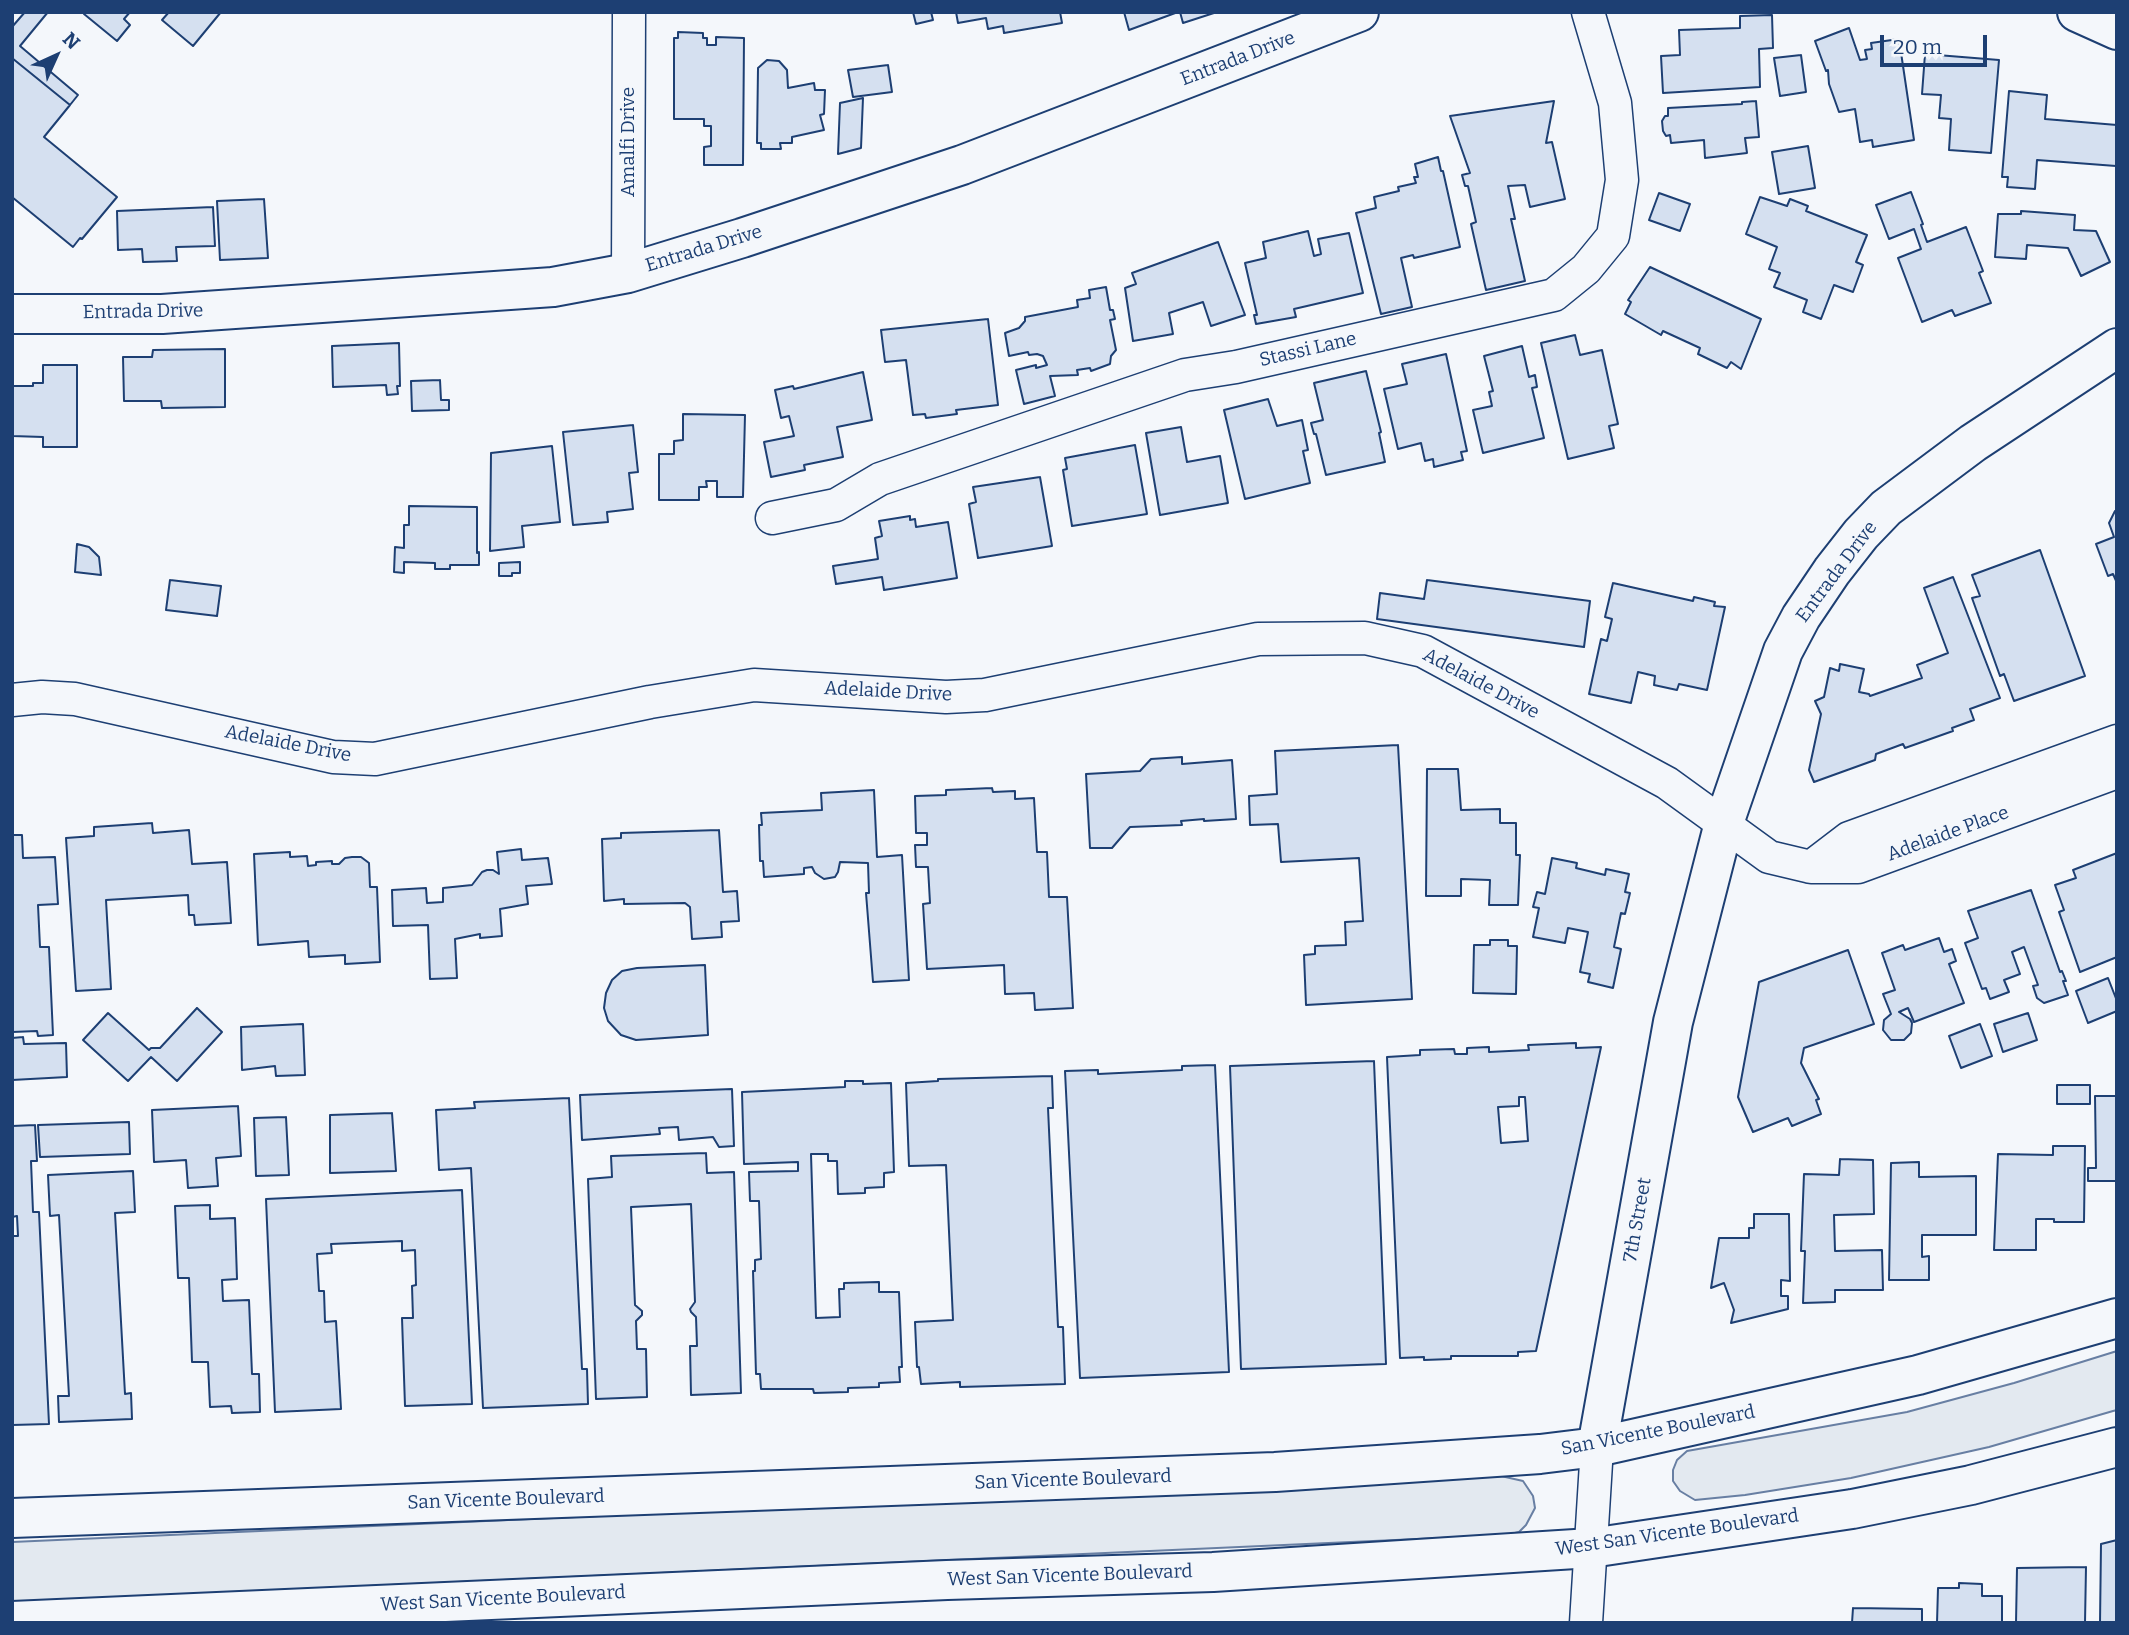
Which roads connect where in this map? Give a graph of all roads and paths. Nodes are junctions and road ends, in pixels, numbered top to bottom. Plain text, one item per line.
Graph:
1 (629, 12) edge
2 (1359, 12) edge
3 (1588, 12) edge
4 (2077, 12) edge
5 (2117, 30) edge
6 (628, 273) junction
7 (12, 314) edge
8 (2117, 348) edge
9 (772, 518) dead end
10 (12, 700) edge
11 (2117, 741) edge
12 (2075, 772) junction
13 (2117, 772) edge
14 (1724, 823) junction
15 (2117, 1318) edge
16 (1597, 1447) junction
17 (2117, 1447) edge
18 (12, 1518) edge
19 (1591, 1548) junction
20 (12, 1621) edge
21 (1586, 1623) edge

1 - 6 street, Amalfi Drive
2 - 6 main road, Entrada Drive
3 - 9 street, Stassi Lane
4 - 5 main road
6 - 7 main road, Entrada Drive
8 - 14 main road, Entrada Drive
10 - 14 street, Adelaide Drive
11 - 12 street, Adelaide Place
12 - 13 street, Adelaide Place
12 - 14 street, Adelaide Place
14 - 16 main road, 7th Street
15 - 16 main road, San Vicente Boulevard
16 - 18 main road, San Vicente Boulevard
16 - 19 street, 7th Street
17 - 19 main road, West San Vicente Boulevard
19 - 20 main road, West San Vicente Boulevard
19 - 21 street, 7th Street

